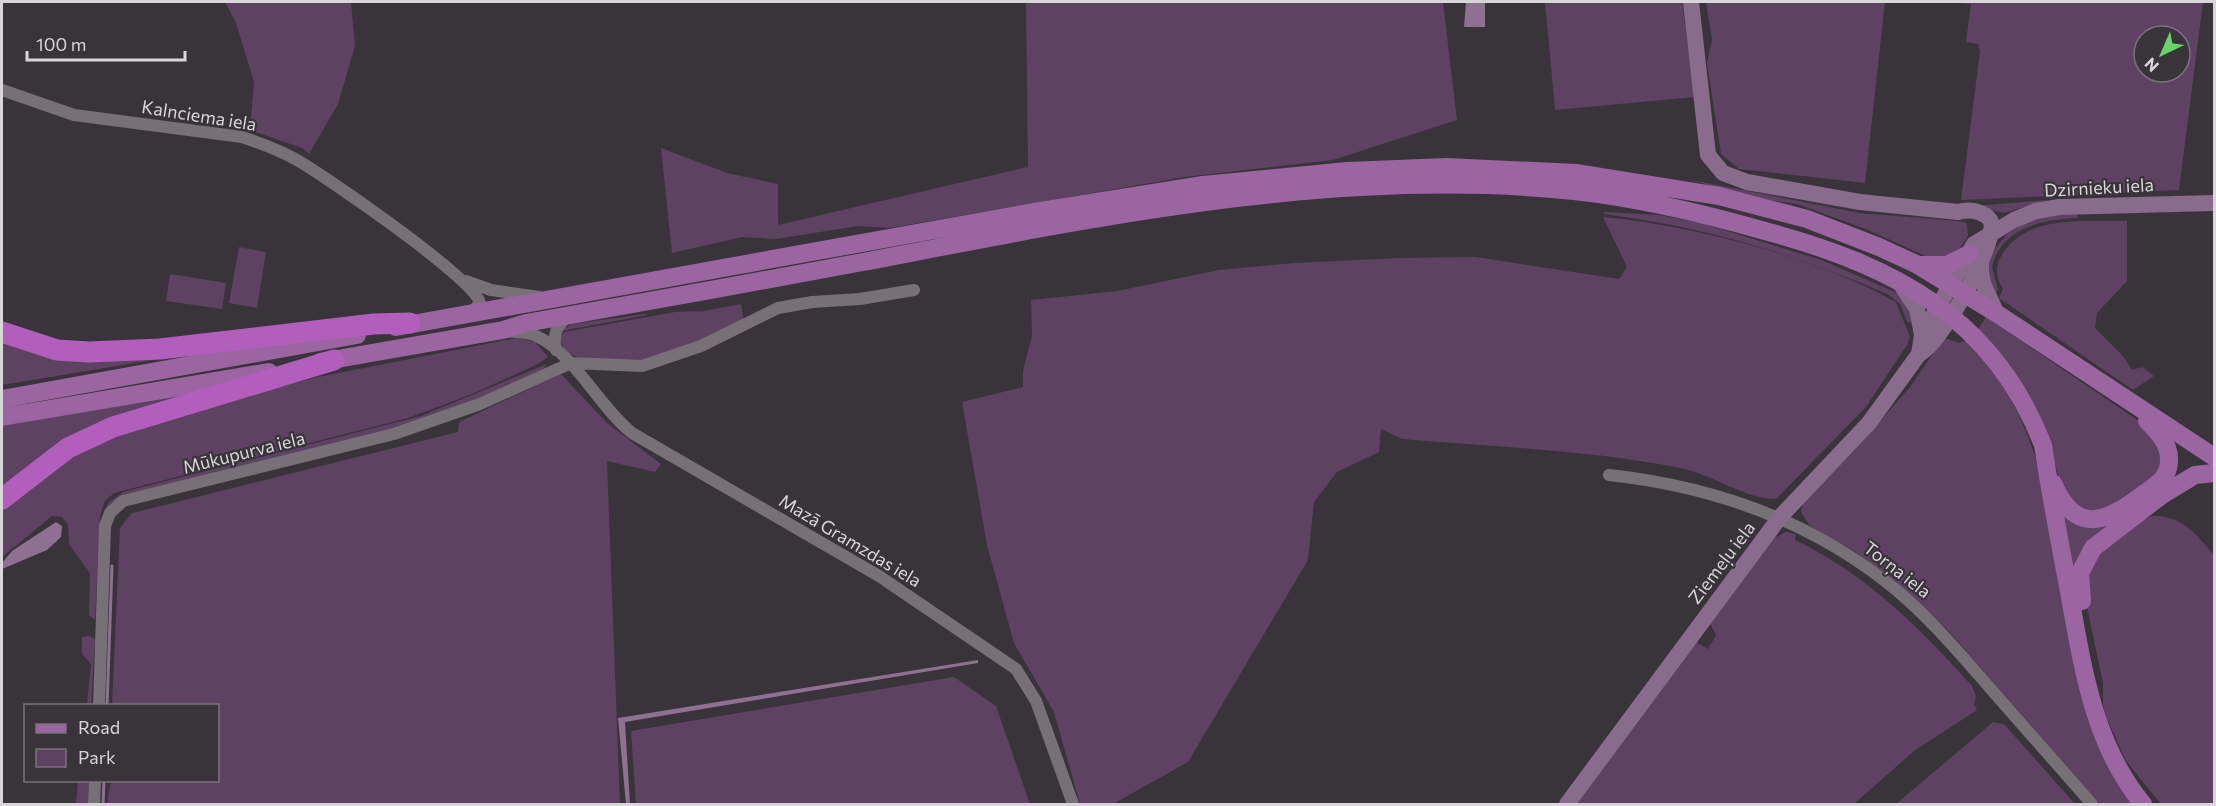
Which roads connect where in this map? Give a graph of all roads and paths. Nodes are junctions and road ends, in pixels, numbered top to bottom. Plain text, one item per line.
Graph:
1 (1691, 2) edge
2 (2, 90) edge
3 (2214, 203) edge
4 (1992, 235) junction
5 (1975, 259) junction
6 (1916, 264) junction
7 (462, 279) junction
8 (1899, 281) junction
9 (1957, 289) junction
10 (914, 290) dead end
11 (551, 298) junction
12 (1945, 310) junction
13 (472, 312) junction
14 (1996, 313) junction
15 (570, 315) junction
16 (410, 323) junction
17 (503, 330) junction
18 (2, 332) edge
19 (1922, 335) junction
20 (556, 350) junction
21 (1919, 354) junction
22 (334, 360) junction
23 (570, 363) junction
24 (2, 399) edge
25 (2131, 403) junction
26 (2, 417) edge
27 (2214, 457) edge
28 (2046, 465) junction
29 (2214, 473) edge
30 (1609, 475) dead end
31 (2, 499) edge
32 (1780, 517) junction
33 (2093, 703) junction
34 (99, 704) edge
35 (95, 782) edge
36 (94, 804) edge
37 (1073, 804) edge
38 (1567, 804) edge
39 (2092, 804) edge
40 (2143, 804) edge

1 - 4 street
2 - 7 street, Kalnciema iela
3 - 4 street, Dzirnieku iela
4 - 5 street, Dzirnieku iela
5 - 6 main road
5 - 9 street, Dzirnieku iela
5 - 14 street
6 - 9 main road
6 - 11 main road
7 - 11 street, Kalnciema iela
7 - 13 street, Kalnciema iela
8 - 12 main road
8 - 15 main road
8 - 19 street
9 - 12 street, Dzirnieku iela
9 - 14 main road
10 - 23 street
11 - 13 main road
12 - 19 street, Ziemeļu iela
12 - 21 street, Ziemeļu iela
12 - 28 main road
13 - 16 main road
14 - 25 main road
15 - 17 main road
15 - 20 street
16 - 18 highway
16 - 24 main road
17 - 20 street, Mazā Gramzdas iela
17 - 22 main road
19 - 21 street, Ziemeļu iela
20 - 23 street, Mazā Gramzdas iela
21 - 32 street, Ziemeļu iela
22 - 26 main road
22 - 31 highway
23 - 34 street, Mūkupurva iela
23 - 37 street, Mazā Gramzdas iela
25 - 27 main road
25 - 28 main road
28 - 33 main road
29 - 33 main road
30 - 32 street, Torņa iela
32 - 38 street, Ziemeļu iela
32 - 39 street, Torņa iela
33 - 40 main road
35 - 36 street

